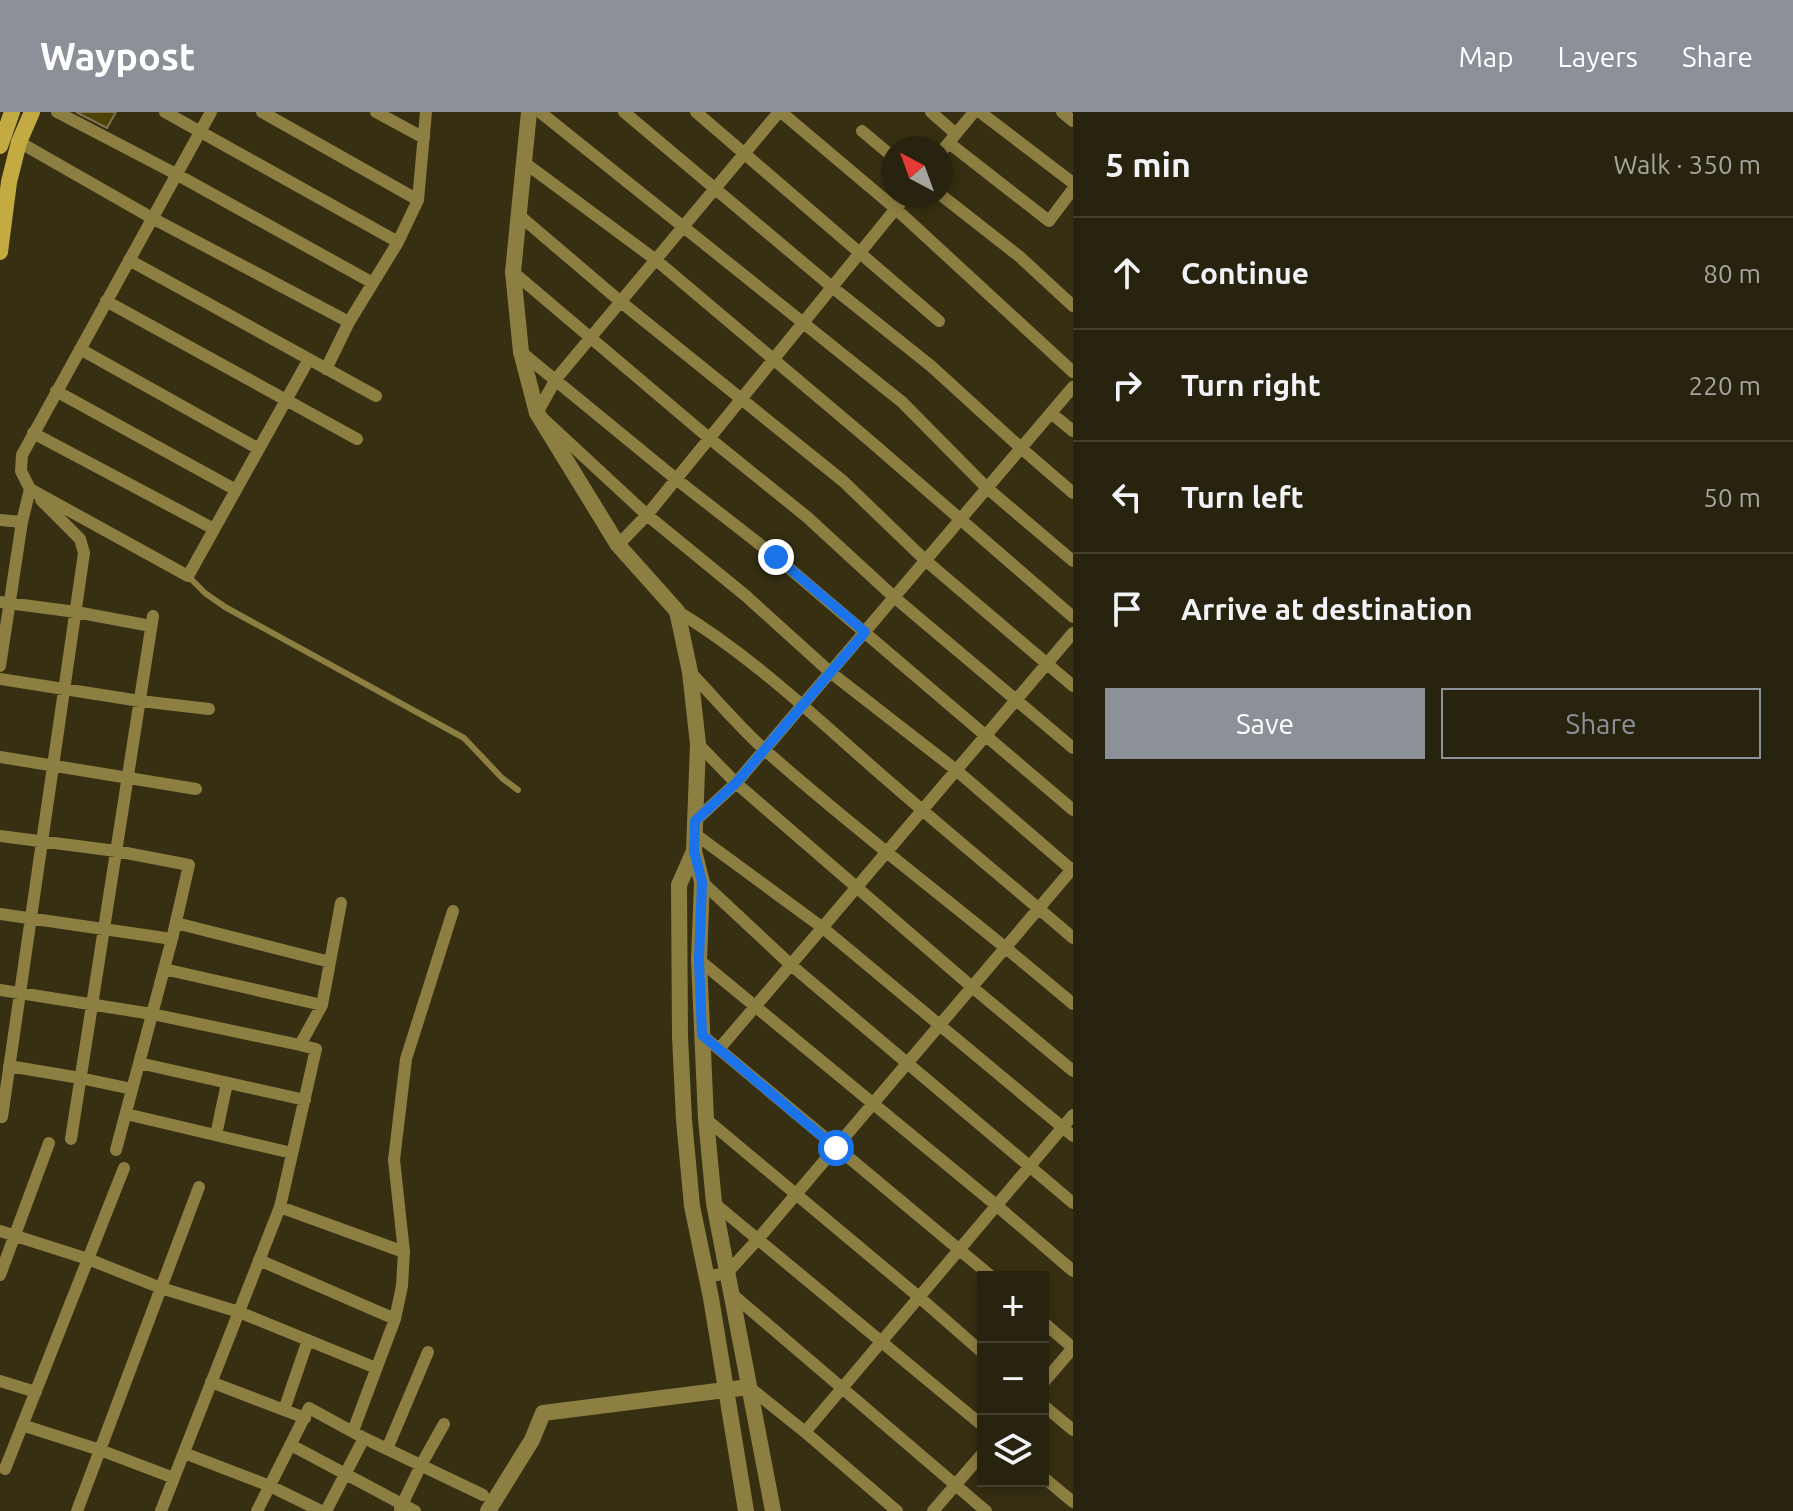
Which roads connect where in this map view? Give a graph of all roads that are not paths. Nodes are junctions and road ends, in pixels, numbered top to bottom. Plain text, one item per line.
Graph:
1 (12, 112) edge
2 (32, 112) edge
3 (57, 112) edge
4 (165, 112) edge
5 (211, 112) edge
6 (262, 112) edge
7 (376, 112) edge
8 (426, 112) edge
9 (529, 112) edge
10 (540, 112) edge
11 (624, 112) edge
12 (696, 112) edge
13 (780, 112) edge
14 (931, 112) edge
15 (974, 112) edge
16 (980, 112) edge
17 (1062, 112) edge
18 (1073, 121) edge
19 (862, 131) dead end
20 (201, 132) junction
21 (945, 136) edge
22 (424, 138) junction
23 (953, 138) edge
24 (1, 139) edge
25 (19, 142) junction
26 (953, 146) edge
27 (881, 147) edge
28 (745, 154) junction
29 (525, 163) junction
30 (176, 174) junction
31 (1073, 183) edge
32 (716, 188) junction
33 (1073, 189) edge
34 (418, 200) junction
35 (953, 204) edge
36 (896, 209) junction
37 (520, 216) junction
38 (152, 218) junction
39 (684, 228) junction
40 (398, 242) junction
41 (0, 252) edge
42 (860, 252) junction
43 (129, 260) junction
44 (656, 260) junction
45 (513, 272) junction
46 (371, 282) junction
47 (832, 287) junction
48 (106, 301) junction
49 (621, 302) junction
50 (1073, 306) edge
51 (939, 321) dead end
52 (349, 322) junction
53 (804, 323) junction
54 (591, 338) junction
55 (80, 349) junction
56 (521, 352) junction
57 (309, 359) junction
58 (773, 360) junction
59 (326, 369) junction
60 (1073, 372) edge
61 (556, 379) junction
62 (1073, 387) edge
63 (56, 391) junction
64 (376, 396) dead end
65 (742, 398) junction
66 (286, 401) junction
67 (537, 413) junction
68 (1051, 413) junction
69 (1073, 431) edge
70 (33, 433) junction
71 (709, 438) junction
72 (357, 439) dead end
73 (1021, 448) junction
74 (259, 449) junction
75 (676, 479) junction
76 (987, 488) junction
77 (30, 489) junction
78 (236, 490) junction
79 (1073, 493) edge
80 (647, 515) junction
81 (0, 520) edge
82 (960, 520) junction
83 (22, 522) junction
84 (214, 529) junction
85 (618, 545) junction
86 (925, 560) junction
87 (1073, 561) edge
88 (188, 576) junction
89 (894, 597) junction
90 (5, 603) edge
91 (677, 611) junction
92 (76, 612) junction
93 (1073, 617) edge
94 (865, 632) junction
95 (1073, 633) edge
96 (1047, 664) junction
97 (0, 666) edge
98 (690, 672) junction
99 (830, 672) junction
100 (0, 679) edge
101 (1073, 686) edge
102 (65, 690) junction
103 (1016, 700) junction
104 (140, 701) junction
105 (802, 706) junction
106 (209, 709) dead end
107 (987, 735) junction
108 (698, 744) junction
109 (1073, 748) edge
110 (764, 749) junction
111 (0, 757) edge
112 (54, 765) junction
113 (956, 770) junction
114 (128, 777) junction
115 (736, 783) junction
116 (196, 789) dead end
117 (518, 790) dead end
118 (922, 810) junction
119 (1073, 810) edge
120 (0, 836) edge
121 (694, 836) junction
122 (43, 842) junction
123 (116, 851) junction
124 (887, 852) junction
125 (1073, 870) edge
126 (702, 882) junction
127 (857, 887) junction
128 (341, 903) dead end
129 (1039, 908) junction
130 (453, 911) dead end
131 (0, 914) edge
132 (32, 918) junction
133 (176, 923) junction
134 (823, 928) junction
135 (104, 929) junction
136 (1073, 938) edge
137 (172, 939) junction
138 (1006, 947) junction
139 (699, 960) junction
140 (330, 962) junction
141 (791, 965) junction
142 (164, 969) junction
143 (972, 987) junction
144 (0, 990) edge
145 (20, 993) junction
146 (1073, 1004) edge
147 (92, 1005) junction
148 (322, 1005) junction
149 (755, 1007) junction
150 (152, 1014) junction
151 (939, 1026) junction
152 (702, 1035) junction
153 (300, 1045) junction
154 (719, 1049) junction
155 (139, 1063) junction
156 (907, 1064) junction
157 (9, 1066) junction
158 (1073, 1071) edge
159 (80, 1078) junction
160 (227, 1083) junction
161 (132, 1089) junction
162 (305, 1100) junction
163 (872, 1105) junction
164 (126, 1114) junction
165 (1073, 1115) edge
166 (2, 1117) edge
167 (706, 1119) junction
168 (1062, 1127) junction
169 (216, 1135) junction
170 (1073, 1136) edge
171 (71, 1139) dead end
172 (49, 1143) dead end
173 (836, 1148) junction
174 (116, 1150) dead end
175 (292, 1153) junction
176 (1030, 1166) junction
177 (124, 1168) dead end
178 (199, 1187) dead end
179 (796, 1195) junction
180 (714, 1203) junction
181 (1073, 1203) edge
182 (996, 1205) junction
183 (280, 1207) junction
184 (0, 1231) edge
185 (14, 1236) junction
186 (758, 1239) junction
187 (960, 1249) junction
188 (404, 1252) junction
189 (88, 1259) junction
190 (259, 1260) junction
191 (985, 1271) edge
192 (1073, 1271) edge
193 (727, 1273) junction
194 (0, 1275) edge
195 (706, 1277) junction
196 (161, 1288) junction
197 (732, 1294) junction
198 (919, 1297) junction
199 (239, 1312) junction
200 (395, 1319) junction
201 (1049, 1327) edge
202 (308, 1340) junction
203 (881, 1342) junction
204 (977, 1348) edge
205 (428, 1352) dead end
206 (376, 1368) junction
207 (1049, 1376) edge
208 (0, 1381) edge
209 (211, 1382) junction
210 (749, 1387) junction
211 (842, 1388) junction
212 (725, 1389) junction
213 (36, 1392) junction
214 (284, 1410) junction
215 (1049, 1410) edge
216 (305, 1418) junction
217 (977, 1421) edge
218 (444, 1424) dead end
219 (22, 1425) junction
220 (1073, 1430) edge
221 (805, 1432) junction
222 (358, 1434) junction
223 (291, 1445) junction
224 (387, 1449) junction
225 (100, 1450) junction
226 (184, 1453) junction
227 (977, 1460) edge
228 (421, 1465) junction
229 (5, 1469) dead end
230 (345, 1475) junction
231 (174, 1478) junction
232 (1049, 1482) edge
233 (270, 1486) junction
234 (955, 1486) junction
235 (1073, 1502) edge
236 (486, 1503) edge
237 (401, 1508) edge
238 (77, 1511) edge
239 (161, 1511) edge
240 (257, 1511) edge
241 (324, 1511) edge
242 (415, 1511) edge
243 (746, 1511) edge
244 (773, 1511) edge
245 (897, 1511) edge
246 (933, 1511) edge
247 (986, 1511) edge

1 - 24 main road
2 - 25 main road
3 - 30 street
4 - 20 street
5 - 20 street
6 - 34 street
7 - 22 street
8 - 22 street
9 - 29 street
10 - 39 street
11 - 32 street
12 - 28 street
13 - 28 street
13 - 36 street
14 - 21 street
15 - 23 street
16 - 31 street
17 - 18 street
19 - 27 street
20 - 30 street
20 - 40 street
22 - 34 street
25 - 38 street
25 - 41 main road
26 - 33 street
28 - 32 street
28 - 42 street
29 - 37 street
29 - 44 street
30 - 38 street
30 - 46 street
32 - 39 street
32 - 47 street
34 - 40 street
35 - 50 street
36 - 42 street
36 - 60 street
37 - 45 street
37 - 49 street
38 - 43 street
38 - 52 street
39 - 44 street
39 - 53 street
40 - 46 street
42 - 47 street
42 - 51 street
43 - 48 street
43 - 57 street
44 - 49 street
44 - 58 street
45 - 54 street
45 - 56 street
46 - 52 street
47 - 53 street
47 - 73 street
48 - 55 street
48 - 66 street
49 - 54 street
49 - 65 street
52 - 59 street
53 - 58 street
53 - 76 street
54 - 61 street
54 - 71 street
55 - 63 street
55 - 74 street
56 - 61 street
56 - 67 street
57 - 59 street
57 - 66 street
58 - 65 street
58 - 82 street
59 - 64 street
61 - 67 street
61 - 75 street
62 - 68 street
63 - 70 street
63 - 78 street
65 - 71 street
65 - 86 street
66 - 72 street
66 - 74 street
67 - 80 street
67 - 85 street
68 - 69 street
68 - 73 street
70 - 77 street
70 - 84 street
71 - 75 street
71 - 89 street
73 - 76 street
73 - 79 street
74 - 78 street
75 - 80 street
75 - 94 street
76 - 82 street
76 - 87 street
77 - 83 street
77 - 88 street
77 - 92 street
78 - 84 street
80 - 85 street
80 - 99 street
81 - 83 street
82 - 86 street
82 - 93 street
83 - 90 street
84 - 88 street
85 - 91 street
86 - 89 street
86 - 96 street
88 - 117 lane
89 - 94 street
89 - 103 street
90 - 92 street
90 - 97 street
91 - 98 street
91 - 105 street
92 - 102 street
92 - 104 street
94 - 99 street
94 - 107 street
95 - 96 street
96 - 101 street
96 - 103 street
98 - 108 street
98 - 110 street
99 - 105 street
99 - 113 street
100 - 102 street
102 - 104 street
102 - 112 street
103 - 107 street
103 - 109 street
104 - 106 street
104 - 114 street
105 - 110 street
105 - 118 street
107 - 113 street
107 - 119 street
108 - 115 street
108 - 121 street
110 - 115 street
110 - 124 street
111 - 112 street
112 - 114 street
112 - 122 street
113 - 118 street
113 - 125 street
114 - 116 street
114 - 123 street
115 - 121 street
115 - 127 street
118 - 124 street
118 - 129 street
120 - 122 street
121 - 126 street
121 - 134 street
121 - 195 street
122 - 123 street
122 - 132 street
123 - 133 street
123 - 135 street
124 - 127 street
124 - 138 street
125 - 129 street
126 - 139 street
126 - 141 street
127 - 134 street
127 - 143 street
128 - 140 street
129 - 136 street
129 - 138 street
130 - 188 street
131 - 132 street
132 - 135 street
132 - 145 street
133 - 137 street
133 - 140 street
134 - 141 street
134 - 151 street
135 - 137 street
135 - 147 street
137 - 142 street
138 - 143 street
138 - 146 street
139 - 149 street
139 - 152 street
140 - 148 street
141 - 149 street
141 - 156 street
142 - 148 street
142 - 150 street
143 - 151 street
143 - 158 street
144 - 145 street
145 - 147 street
145 - 157 street
147 - 150 street
147 - 159 street
148 - 153 street
149 - 154 street
149 - 163 street
150 - 153 street
150 - 155 street
151 - 156 street
151 - 168 street
152 - 154 street
152 - 167 street
153 - 162 street
154 - 173 street
155 - 160 street
155 - 161 street
156 - 163 street
156 - 176 street
157 - 159 street
157 - 166 street
159 - 161 street
159 - 171 street
160 - 162 street
160 - 169 street
161 - 164 street
162 - 175 street
163 - 173 street
163 - 182 street
164 - 169 street
164 - 174 street
165 - 168 street
167 - 179 street
167 - 180 street
168 - 170 street
168 - 176 street
169 - 175 street
172 - 185 street
173 - 179 street
173 - 187 street
175 - 183 street
176 - 181 street
176 - 182 street
177 - 189 street
178 - 196 street
179 - 186 street
179 - 198 street
180 - 186 street
180 - 193 street
182 - 187 street
182 - 192 street
183 - 188 street
183 - 190 street
184 - 185 street
185 - 189 street
185 - 194 street
186 - 193 street
186 - 203 street
187 - 191 street
187 - 198 street
188 - 200 street
189 - 196 street
189 - 213 street
190 - 199 street
190 - 200 street
193 - 195 street
193 - 197 street
195 - 212 street
196 - 199 street
196 - 225 street
197 - 210 street
197 - 211 street
198 - 203 street
198 - 204 street
199 - 202 street
199 - 209 street
200 - 206 street
201 - 207 street
202 - 206 street
202 - 214 street
203 - 211 street
203 - 217 street
205 - 224 street
206 - 222 street
208 - 213 street
209 - 214 street
209 - 226 street
210 - 212 street
210 - 221 street
210 - 244 street
211 - 221 street
211 - 234 street
212 - 236 street
212 - 243 street
213 - 219 street
214 - 216 street
215 - 220 street
216 - 222 street
216 - 223 street
218 - 228 street
219 - 225 street
219 - 229 street
221 - 245 street
222 - 224 street
222 - 230 street
223 - 230 street
223 - 233 street
224 - 228 street
225 - 231 street
225 - 238 street
226 - 231 street
226 - 233 street
227 - 234 street
228 - 236 street
228 - 237 street
230 - 237 street
230 - 241 street
231 - 239 street
232 - 235 street
233 - 240 street
233 - 241 street
234 - 246 street
234 - 247 street
237 - 242 street

